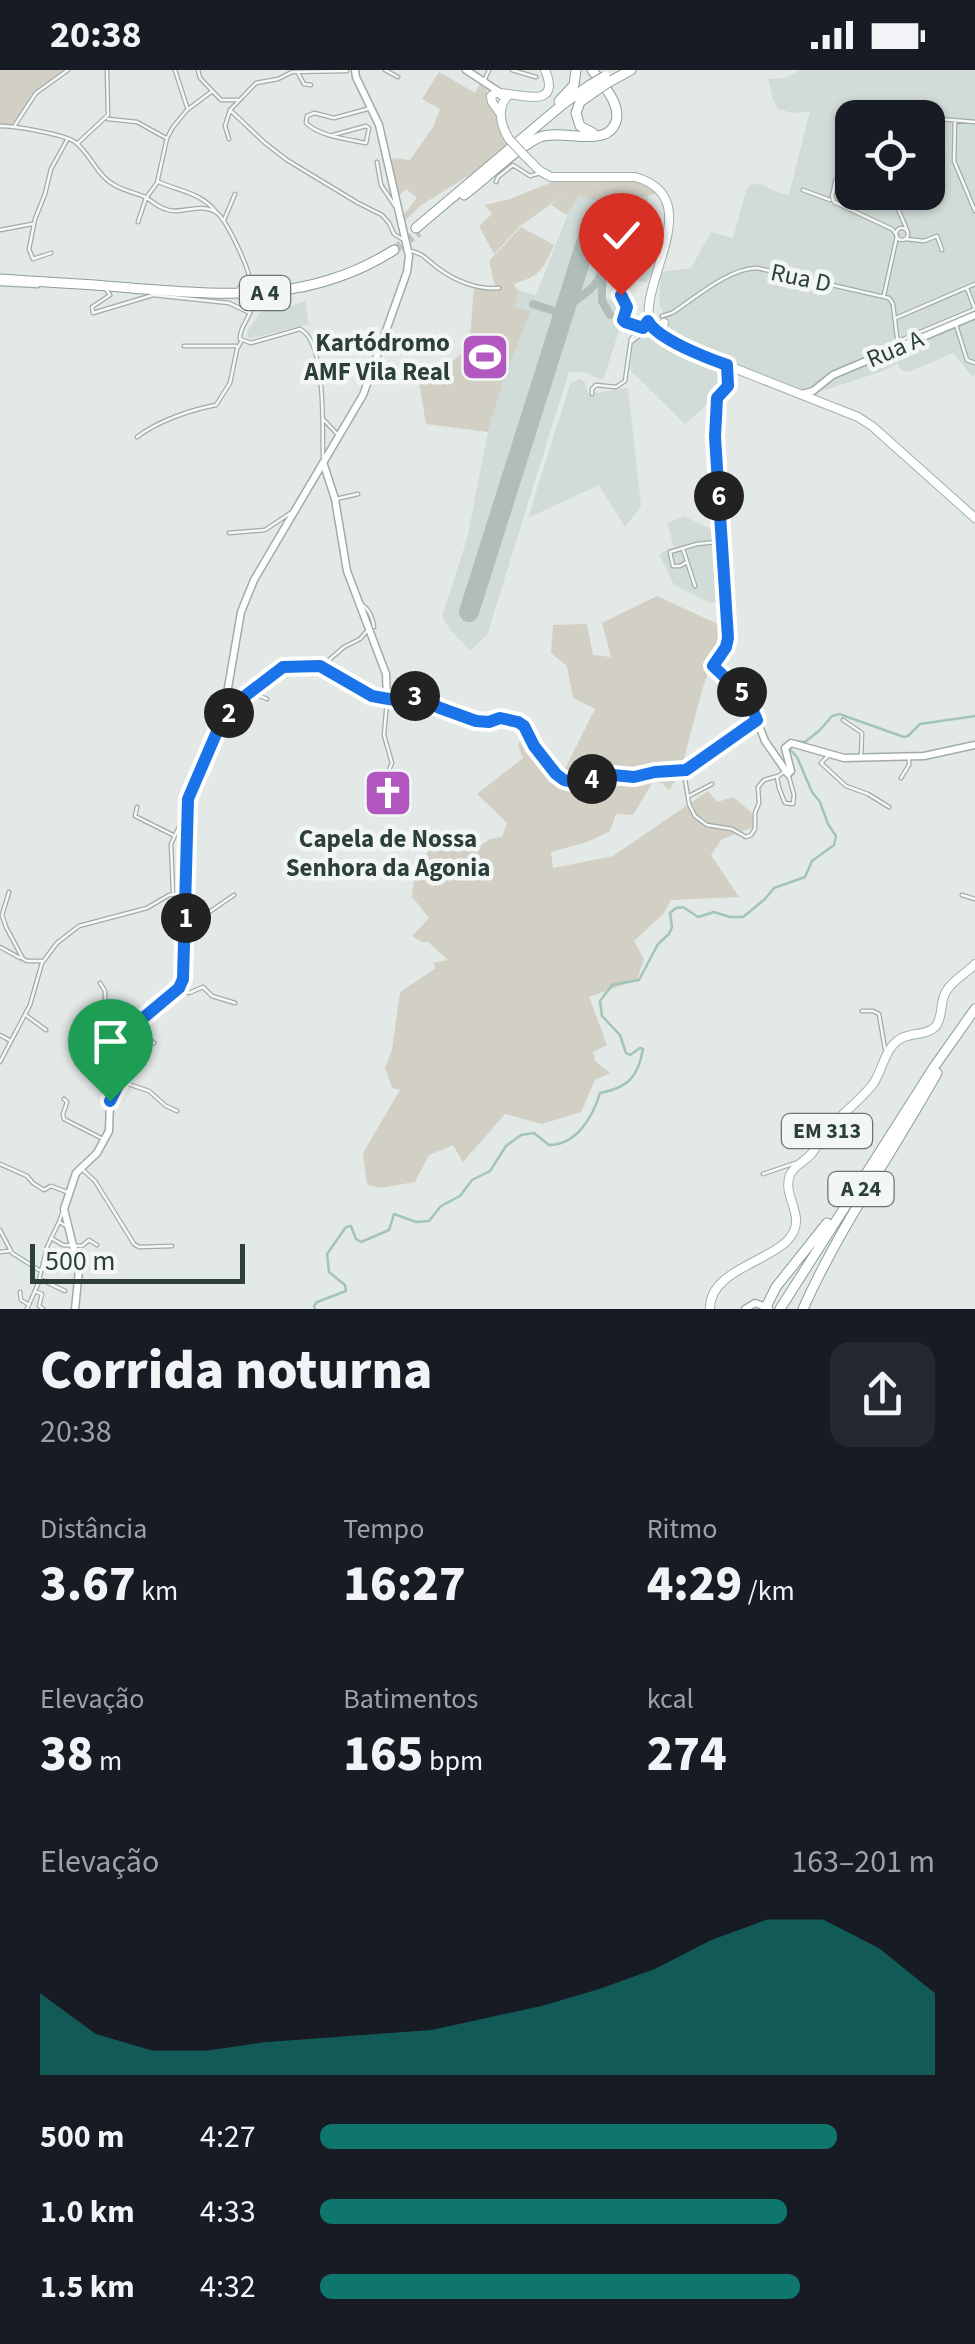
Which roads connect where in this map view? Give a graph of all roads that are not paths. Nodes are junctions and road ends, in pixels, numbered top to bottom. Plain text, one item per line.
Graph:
1 (68, 70) edge
2 (107, 70) edge
3 (176, 70) edge
4 (191, 70) edge
5 (332, 70) edge
6 (385, 70) edge
7 (466, 70) edge
8 (489, 70) edge
9 (512, 70) edge
10 (545, 70) edge
11 (576, 70) edge
12 (590, 70) edge
13 (616, 70) edge
14 (628, 70) edge
15 (288, 71) edge
16 (298, 71) edge
17 (351, 72) edge
18 (198, 73) edge
19 (398, 77) dead end
20 (536, 77) dead end
21 (607, 80) junction
22 (486, 82) junction
23 (311, 85) dead end
24 (592, 89) junction
25 (211, 92) junction
26 (239, 99) junction
27 (499, 100) junction
28 (372, 108) junction
29 (187, 110) junction
30 (230, 110) junction
31 (109, 112) junction
32 (114, 119) junction
33 (945, 119) edge
34 (106, 120) junction
35 (956, 120) junction
36 (975, 122) edge
37 (0, 126) edge
38 (13, 126) junction
39 (333, 135) junction
40 (68, 138) junction
41 (168, 138) junction
42 (228, 138) dead end
43 (76, 144) junction
44 (377, 162) dead end
45 (541, 172) junction
46 (157, 181) junction
47 (496, 182) dead end
48 (835, 183) edge
49 (804, 190) dead end
50 (463, 193) junction
51 (235, 194) dead end
52 (146, 198) junction
53 (833, 200) junction
54 (398, 210) junction
55 (899, 210) edge
56 (975, 211) edge
57 (216, 213) junction
58 (224, 221) junction
59 (138, 222) dead end
60 (904, 222) junction
61 (34, 224) junction
62 (0, 230) edge
63 (418, 230) tunnel mouth
64 (898, 232) junction
65 (402, 235) junction
66 (906, 236) junction
67 (392, 247) tunnel mouth
68 (895, 248) junction
69 (942, 250) dead end
70 (52, 253) dead end
71 (408, 255) junction
72 (0, 279) edge
73 (624, 281) dead end
74 (975, 284) edge
75 (499, 288) dead end
76 (966, 288) junction
77 (884, 296) junction
78 (975, 311) edge
79 (250, 313) junction
80 (895, 318) junction
81 (657, 321) junction
82 (955, 324) junction
83 (242, 341) junction
84 (630, 343) junction
85 (898, 345) junction
86 (184, 346) dead end
87 (238, 346) junction
88 (975, 363) edge
89 (727, 365) junction
90 (810, 393) junction
91 (592, 394) dead end
92 (322, 416) junction
93 (331, 428) junction
94 (344, 428) junction
95 (339, 437) junction
96 (137, 438) dead end
97 (326, 460) junction
98 (322, 475) junction
99 (358, 494) dead end
100 (335, 499) junction
101 (297, 508) junction
102 (975, 518) edge
103 (229, 532) dead end
104 (721, 542) junction
105 (682, 548) junction
106 (686, 562) junction
107 (695, 586) dead end
108 (372, 628) junction
109 (322, 667) junction
110 (251, 692) junction
111 (387, 698) junction
112 (266, 699) dead end
113 (222, 720) junction
114 (757, 720) junction
115 (843, 720) dead end
116 (974, 746) edge
117 (830, 754) junction
118 (860, 756) junction
119 (909, 756) junction
120 (683, 770) junction
121 (784, 774) junction
122 (901, 778) dead end
123 (712, 784) dead end
124 (792, 788) junction
125 (781, 794) junction
126 (688, 795) junction
127 (137, 807) dead end
128 (188, 807) junction
129 (889, 807) dead end
130 (395, 810) dead end
131 (173, 835) junction
132 (9, 892) dead end
133 (186, 892) junction
134 (174, 894) junction
135 (234, 895) dead end
136 (962, 895) dead end
137 (975, 899) edge
138 (185, 929) junction
139 (0, 947) edge
140 (23, 959) junction
141 (44, 961) junction
142 (975, 964) edge
143 (100, 983) dead end
144 (179, 988) junction
145 (235, 1003) dead end
146 (975, 1009) edge
147 (862, 1011) dead end
148 (25, 1014) junction
149 (975, 1018) edge
150 (131, 1027) junction
151 (46, 1030) dead end
152 (0, 1035) edge
153 (10, 1041) junction
154 (154, 1042) dead end
155 (133, 1050) dead end
156 (886, 1055) junction
157 (0, 1062) edge
158 (938, 1071) junction
159 (125, 1074) junction
160 (120, 1082) junction
161 (64, 1098) dead end
162 (177, 1111) dead end
163 (890, 1135) junction
164 (106, 1140) junction
165 (805, 1159) junction
166 (0, 1164) edge
167 (80, 1169) junction
168 (764, 1174) dead end
169 (69, 1192) junction
170 (64, 1209) junction
171 (59, 1222) junction
172 (68, 1227) junction
173 (0, 1230) edge
174 (51, 1238) junction
175 (97, 1245) dead end
176 (172, 1246) dead end
177 (10, 1251) junction
178 (72, 1251) junction
179 (0, 1252) edge
180 (30, 1252) dead end
181 (44, 1258) junction
182 (22, 1261) junction
183 (50, 1262) dead end
184 (40, 1270) junction
185 (39, 1278) junction
186 (35, 1291) junction
187 (65, 1291) dead end
188 (20, 1292) dead end
189 (765, 1306) edge
190 (28, 1307) edge
191 (44, 1309) edge
192 (75, 1309) edge
193 (710, 1309) edge
194 (745, 1309) edge
195 (783, 1309) edge
196 (804, 1309) edge

1 - 38 street
2 - 31 street
3 - 29 street
4 - 18 street
5 - 16 street
5 - 17 street
6 - 19 street
7 - 22 main road
8 - 22 street
9 - 20 street
10 - 27 main road
11 - 50 highway
12 - 24 highway
12 - 50 highway
13 - 21 highway
14 - 21 highway
15 - 16 street
15 - 26 street
16 - 23 street
17 - 28 main road
18 - 25 street
21 - 24 highway, bridge
22 - 27 main road
24 - 50 highway
25 - 26 street
25 - 29 street
26 - 30 street
27 - 45 main road, bridge
28 - 39 street
28 - 54 main road
29 - 41 street
30 - 42 street
30 - 65 street
31 - 32 street
31 - 34 street
32 - 34 street
32 - 41 street
33 - 35 street
34 - 43 street
35 - 36 street
35 - 56 street
37 - 38 street
38 - 40 street
39 - 39 street
40 - 43 street
40 - 61 street
41 - 46 street
43 - 52 street
44 - 54 street
45 - 47 street
45 - 81 main road
46 - 52 street
46 - 57 street
48 - 53 street
49 - 53 street
50 - 63 highway
51 - 58 street
52 - 57 street
52 - 59 street
53 - 64 street
54 - 65 main road
55 - 60 street
57 - 58 street
58 - 79 street, bridge
60 - 64 street
60 - 66 street
61 - 62 street
61 - 70 street
64 - 66 street
64 - 66 street
64 - 68 street
65 - 71 main road
66 - 68 street
66 - 69 street
67 - 72 highway, A 4
68 - 77 street
71 - 75 street
71 - 94 main road
72 - 79 street
73 - 81 street
74 - 76 street
76 - 78 street
76 - 80 street
77 - 80 street
77 - 81 street, Rua D
78 - 82 main road, Rua A
78 - 85 street
79 - 83 street
80 - 85 street
81 - 84 street
81 - 84 street
81 - 89 main road
82 - 85 main road, Rua A
82 - 88 street
83 - 87 street
83 - 92 street
84 - 91 street
85 - 90 main road, Rua A
86 - 87 street
87 - 96 street
89 - 90 main road
89 - 104 main road
90 - 102 main road
92 - 93 street
92 - 97 street
93 - 94 street
93 - 95 street
94 - 95 main road
95 - 97 main road
97 - 98 main road
98 - 100 main road
98 - 101 main road
99 - 100 street
100 - 108 main road
101 - 103 street
101 - 113 main road
104 - 105 street
104 - 114 main road
105 - 106 street
105 - 106 street
106 - 107 street
108 - 109 street
108 - 111 main road
109 - 110 street
109 - 111 street
110 - 112 street
110 - 113 street
111 - 120 street
111 - 130 street
113 - 128 main road
114 - 120 street
114 - 121 main road
115 - 118 street
116 - 119 main road
117 - 118 main road
117 - 121 main road
117 - 129 street
118 - 119 main road
119 - 122 street
120 - 126 street
121 - 124 street
121 - 125 street
121 - 126 street
123 - 126 street
124 - 125 street
124 - 125 street
127 - 131 street
128 - 131 street
128 - 133 main road
131 - 134 street
132 - 140 street
133 - 134 street
133 - 138 main road
134 - 141 street
135 - 138 street
136 - 137 street
138 - 144 main road
139 - 140 street
140 - 141 street
141 - 148 street
142 - 156 main road, EM 313
143 - 150 street
144 - 145 street
144 - 150 main road
146 - 163 highway, A 24
147 - 156 street
148 - 151 street
148 - 153 street
149 - 158 highway, A 24
150 - 154 street
150 - 159 main road
152 - 153 street
153 - 157 street
155 - 159 street
156 - 165 main road, EM 313
158 - 195 highway, A 24
158 - 196 highway
159 - 160 main road
160 - 162 street
160 - 164 main road
161 - 164 street
163 - 189 highway
163 - 195 highway, A 24
164 - 167 main road
165 - 168 street
165 - 193 main road, EM 313
166 - 169 street
167 - 169 main road
167 - 176 street
169 - 170 main road
170 - 171 street
170 - 172 main road
171 - 172 street
171 - 174 street
172 - 178 main road
173 - 177 street
174 - 178 street
174 - 181 street
175 - 178 street
177 - 179 street
177 - 182 street
178 - 192 main road
180 - 182 street
181 - 183 street
181 - 184 street
182 - 184 street
184 - 185 street
185 - 186 street
185 - 187 street
186 - 190 street
186 - 191 street
188 - 190 street
189 - 194 main road

